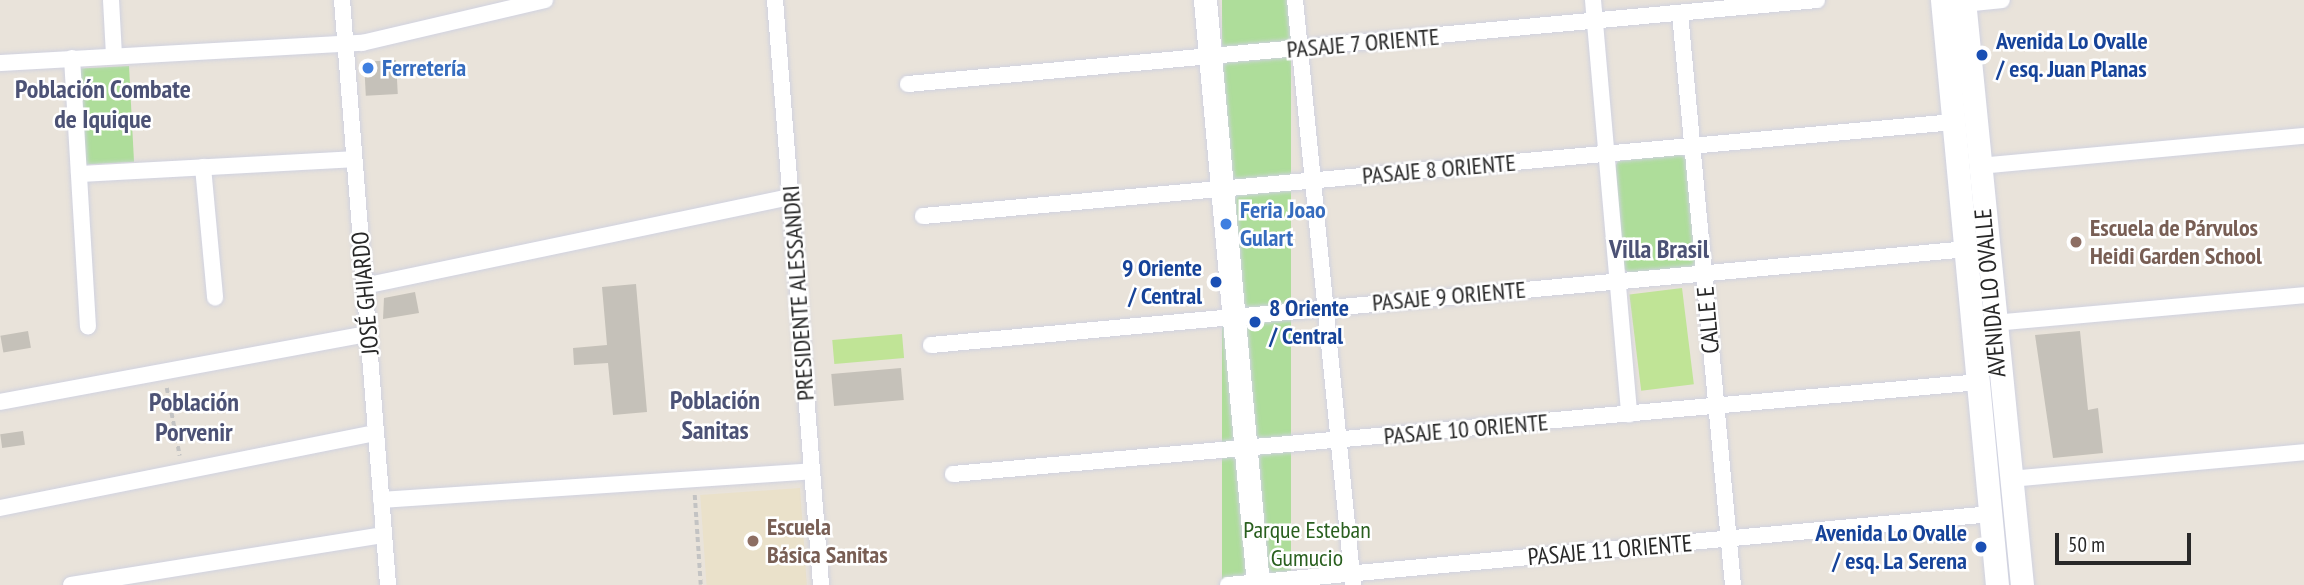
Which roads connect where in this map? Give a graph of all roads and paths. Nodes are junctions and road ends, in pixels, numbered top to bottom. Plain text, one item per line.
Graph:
1 (111, 0) edge
2 (342, 0) edge
3 (545, 0) edge
4 (775, 0) edge
5 (1205, 0) edge
6 (1295, 0) edge
7 (1593, 0) edge
8 (1817, 0) edge
9 (2002, 0) edge
10 (1957, 1) edge
11 (1680, 13) junction
12 (1595, 21) junction
13 (345, 43) junction
14 (1300, 49) junction
15 (114, 56) junction
16 (1210, 57) junction
17 (72, 58) junction
18 (0, 63) edge
19 (908, 84) dead end
20 (1954, 122) junction
21 (2304, 136) edge
22 (1692, 146) junction
23 (1606, 154) junction
24 (354, 159) junction
25 (1979, 166) junction
26 (203, 167) junction
27 (79, 174) junction
28 (1313, 181) junction
29 (1222, 189) junction
30 (790, 197) junction
31 (923, 216) dead end
32 (1967, 249) junction
33 (1704, 273) junction
34 (1617, 281) junction
35 (365, 286) junction
36 (2304, 295) edge
37 (215, 297) dead end
38 (1325, 307) junction
39 (1233, 316) junction
40 (1993, 323) junction
41 (88, 327) dead end
42 (368, 334) junction
43 (930, 345) dead end
44 (164, 372) junction
45 (1979, 382) junction
46 (0, 402) edge
47 (1717, 406) junction
48 (1629, 414) junction
49 (376, 433) junction
50 (1339, 440) junction
51 (1245, 449) junction
52 (2304, 452) edge
53 (812, 471) junction
54 (183, 472) junction
55 (953, 474) dead end
56 (694, 479) junction
57 (2010, 479) junction
58 (382, 500) junction
59 (0, 508) edge
60 (1992, 514) junction
61 (384, 535) junction
62 (1729, 539) junction
63 (1352, 579) edge
64 (1258, 584) edge
65 (71, 585) edge
66 (388, 585) edge
67 (701, 585) edge
68 (821, 585) edge
69 (1228, 585) edge
70 (1733, 585) edge
71 (1997, 585) edge
72 (2022, 585) edge

1 - 15 street
2 - 13 street, JOSÉ GHIARDO
3 - 13 street
4 - 30 street, PRESIDENTE ALESSANDRI
5 - 16 main road
6 - 14 street
7 - 12 street
8 - 11 street, PASAJE 7 ORIENTE
9 - 10 street
10 - 20 main road, AVENIDA LO OVALLE
10 - 25 main road, AVENIDA LO OVALLE
11 - 12 street, PASAJE 7 ORIENTE
11 - 22 street, CALLE E
12 - 14 street, PASAJE 7 ORIENTE
12 - 23 street
13 - 15 street
13 - 24 street, JOSÉ GHIARDO
14 - 16 street, PASAJE 7 ORIENTE
14 - 28 street
15 - 17 street
16 - 19 street, PASAJE 7 ORIENTE
16 - 29 main road
17 - 18 street
17 - 27 street
20 - 22 street, PASAJE 8 ORIENTE
20 - 32 main road, AVENIDA LO OVALLE
21 - 25 street
22 - 23 street, PASAJE 8 ORIENTE
22 - 33 street, CALLE E
23 - 28 street, PASAJE 8 ORIENTE
23 - 34 street
24 - 26 street
24 - 35 street, JOSÉ GHIARDO
25 - 40 main road, AVENIDA LO OVALLE
26 - 27 street
26 - 37 street
27 - 41 street
28 - 29 street, PASAJE 8 ORIENTE
28 - 38 street
29 - 31 street, PASAJE 8 ORIENTE
29 - 39 main road
30 - 35 street
30 - 53 street, PRESIDENTE ALESSANDRI
32 - 33 street, PASAJE 9 ORIENTE
32 - 45 main road, AVENIDA LO OVALLE
33 - 34 street, PASAJE 9 ORIENTE
33 - 47 street, CALLE E
34 - 38 street, PASAJE 9 ORIENTE
34 - 48 street
35 - 42 street, JOSÉ GHIARDO
36 - 40 street
38 - 39 street, PASAJE 9 ORIENTE
38 - 50 street
39 - 43 street, PASAJE 9 ORIENTE
39 - 51 main road
40 - 57 main road, AVENIDA LO OVALLE
42 - 44 street
42 - 49 street, JOSÉ GHIARDO
44 - 46 street
44 - 54 path
45 - 47 street, PASAJE 10 ORIENTE
45 - 60 main road, AVENIDA LO OVALLE
47 - 48 street, PASAJE 10 ORIENTE
47 - 62 street, CALLE E
48 - 50 street, PASAJE 10 ORIENTE
49 - 54 street
49 - 58 street, JOSÉ GHIARDO
50 - 51 street, PASAJE 10 ORIENTE
50 - 63 street
51 - 55 street, PASAJE 10 ORIENTE
51 - 64 main road
52 - 57 street
53 - 56 street
53 - 68 street, PRESIDENTE ALESSANDRI
54 - 59 street
56 - 58 street
56 - 67 path
57 - 72 main road, AVENIDA LO OVALLE
58 - 61 street, JOSÉ GHIARDO
60 - 62 street, PASAJE 11 ORIENTE
60 - 71 main road, AVENIDA LO OVALLE
61 - 65 street
61 - 66 street, JOSÉ GHIARDO
62 - 63 street, PASAJE 11 ORIENTE
62 - 70 street, CALLE E
63 - 64 street, PASAJE 11 ORIENTE
64 - 69 street, PASAJE 11 ORIENTE

